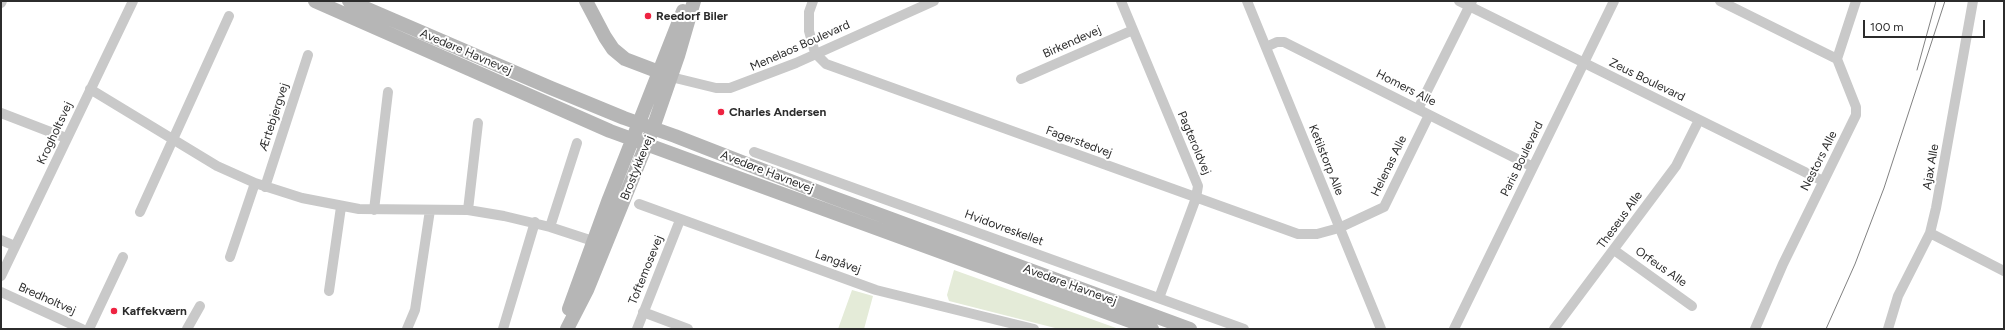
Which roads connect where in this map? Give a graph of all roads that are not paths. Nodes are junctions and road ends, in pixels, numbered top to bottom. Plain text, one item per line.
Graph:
1 (132, 1) edge
2 (316, 1) edge
3 (349, 1) edge
4 (586, 1) edge
5 (686, 1) edge
6 (694, 1) edge
7 (813, 1) edge
8 (934, 1) edge
9 (1121, 1) edge
10 (1247, 1) edge
11 (1459, 1) edge
12 (1614, 1) edge
13 (1720, 1) edge
14 (1856, 1) edge
15 (1973, 1) edge
16 (1470, 3) edge
17 (1740, 5) edge
18 (229, 16) dead end
19 (1133, 30) junction
20 (1266, 47) junction
21 (815, 53) junction
22 (308, 55) dead end
23 (1837, 59) junction
24 (1584, 63) junction
25 (665, 75) junction
26 (1022, 79) dead end
27 (90, 90) junction
28 (388, 92) dead end
29 (1418, 109) junction
30 (1, 113) edge
31 (1429, 115) junction
32 (1699, 120) junction
33 (478, 123) dead end
34 (639, 123) junction
35 (653, 128) junction
36 (66, 138) junction
37 (632, 139) junction
38 (173, 141) junction
39 (578, 143) dead end
40 (646, 144) junction
41 (754, 152) dead end
42 (1533, 166) junction
43 (1823, 181) junction
44 (260, 185) junction
45 (1196, 198) junction
46 (639, 204) dead end
47 (341, 207) junction
48 (374, 210) junction
49 (430, 210) junction
50 (468, 210) junction
51 (140, 212) dead end
52 (680, 220) junction
53 (535, 222) junction
54 (550, 227) junction
55 (1339, 228) junction
56 (1930, 233) junction
57 (1, 240) edge
58 (599, 243) junction
59 (15, 246) junction
60 (1614, 250) junction
61 (123, 257) dead end
62 (230, 258) dead end
63 (2004, 271) edge
64 (1, 276) edge
65 (329, 291) dead end
66 (1, 292) edge
67 (1159, 298) junction
68 (200, 306) dead end
69 (1692, 306) dead end
70 (643, 312) junction
71 (82, 329) edge
72 (89, 329) edge
73 (187, 329) edge
74 (407, 329) edge
75 (503, 329) edge
76 (563, 329) edge
77 (566, 329) edge
78 (636, 329) edge
79 (688, 329) edge
80 (1034, 329) edge
81 (1152, 329) edge
82 (1190, 329) edge
83 (1244, 329) edge
84 (1381, 329) edge
85 (1454, 329) edge
86 (1554, 329) edge
87 (1755, 329) edge
88 (1888, 329) edge

1 - 27 street, Krogholtsvej
2 - 37 street, Avedøre Havnevej
3 - 34 street, Avedøre Havnevej
4 - 25 street
5 - 25 street, Brostykkevej
6 - 25 street, Brostykkevej
7 - 21 street
8 - 21 street, Menelaos Boulevard
9 - 19 street, Pagteroldvej
10 - 20 street, Ketilstorp Alle
11 - 16 street, Zeus Boulevard
12 - 24 street, Paris Boulevard
13 - 17 street
14 - 23 street
15 - 56 street, Ajax Alle
16 - 24 street, Zeus Boulevard
16 - 29 street
17 - 23 street
18 - 38 street
19 - 26 street, Birkendevej
19 - 45 street, Pagteroldvej
20 - 29 street, Homers Alle
20 - 55 street, Ketilstorp Alle
21 - 25 street, Menelaos Boulevard
21 - 45 street, Fagerstedvej
22 - 44 street, Ærtebjergvej
23 - 43 street, Nestors Alle
24 - 32 street, Zeus Boulevard
24 - 42 street, Paris Boulevard
25 - 34 street, Brostykkevej
25 - 35 street, Brostykkevej
27 - 36 street, Krogholtsvej
27 - 38 street
28 - 48 street
29 - 31 street, Homers Alle
30 - 36 street
31 - 42 street, Homers Alle
31 - 55 street, Helenas Alle
32 - 43 street, Zeus Boulevard
32 - 60 street, Theseus Alle
33 - 50 street
34 - 35 street, Avedøre Havnevej
34 - 37 street, Brostykkevej
35 - 40 street, Brostykkevej
35 - 82 street, Avedøre Havnevej
36 - 59 street, Krogholtsvej
37 - 40 street, Avedøre Havnevej
37 - 58 street, Brostykkevej
38 - 44 street
38 - 51 street
39 - 54 street
40 - 58 street, Brostykkevej
40 - 81 street, Avedøre Havnevej
41 - 67 street, Hvidovreskellet
42 - 85 street, Paris Boulevard
43 - 87 street, Nestors Alle
44 - 47 street
44 - 62 street, Ærtebjergvej
45 - 55 street, Fagerstedvej
45 - 67 street, Pagteroldvej
46 - 52 street, Langåvej
47 - 48 street
47 - 65 street
48 - 49 street
49 - 50 street
49 - 74 street
50 - 53 street
52 - 70 street, Toftemosevej
52 - 80 street, Langåvej
53 - 54 street
53 - 75 street
54 - 58 street
55 - 84 street, Ketilstorp Alle
56 - 63 street
56 - 88 street, Ajax Alle
57 - 59 street
58 - 76 street, Brostykkevej
58 - 77 street, Brostykkevej
59 - 64 street, Krogholtsvej
60 - 69 street, Orfeus Alle
60 - 86 street, Theseus Alle
61 - 72 street
66 - 71 street, Bredholtvej
67 - 83 street, Hvidovreskellet
68 - 73 street
70 - 78 street, Toftemosevej
70 - 79 street

